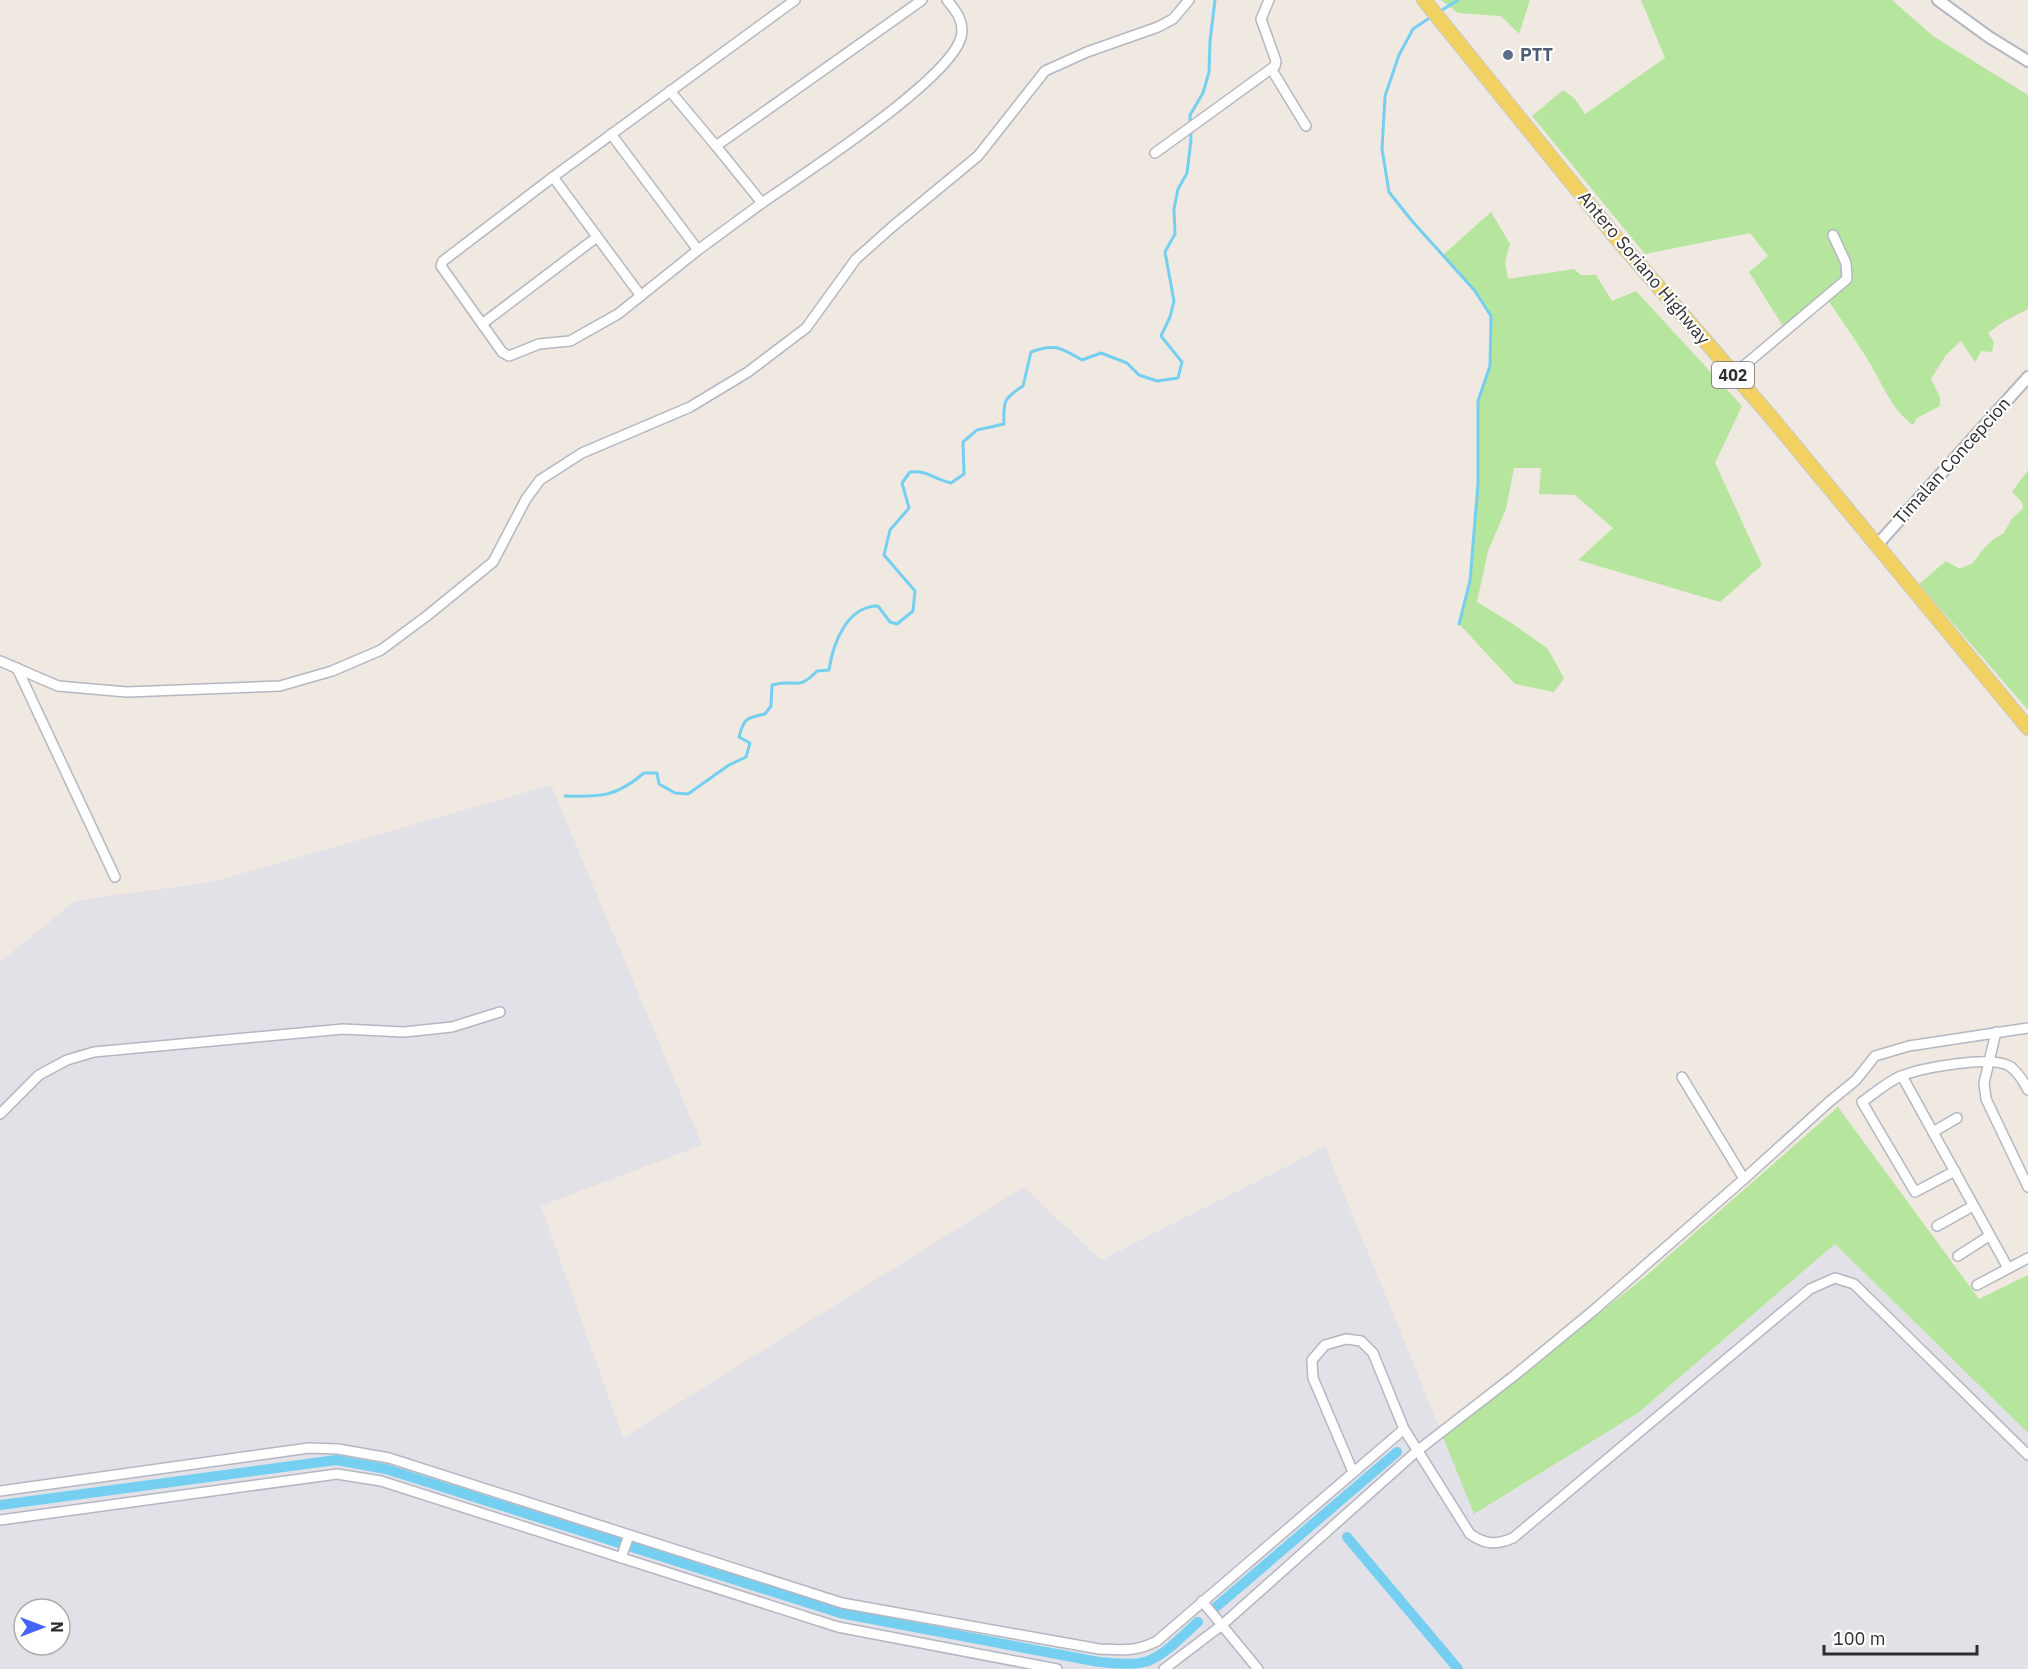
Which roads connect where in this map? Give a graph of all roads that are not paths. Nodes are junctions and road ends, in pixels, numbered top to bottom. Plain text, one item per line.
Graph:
1 (795, 0) edge
2 (947, 0) edge
3 (1189, 0) edge
4 (1269, 0) edge
5 (1938, 0) edge
6 (920, 1) edge
7 (1427, 4) edge
8 (2028, 61) edge
9 (1272, 70) junction
10 (670, 91) junction
11 (1306, 126) dead end
12 (611, 134) junction
13 (716, 146) junction
14 (1155, 153) dead end
15 (553, 177) junction
16 (762, 203) junction
17 (1833, 235) dead end
18 (597, 237) junction
19 (698, 250) junction
20 (641, 296) junction
21 (482, 324) junction
22 (1733, 375) junction
23 (2028, 377) edge
24 (1877, 544) junction
25 (0, 661) edge
26 (18, 668) junction
27 (2028, 728) edge
28 (115, 877) dead end
29 (500, 1012) dead end
30 (2028, 1028) edge
31 (1996, 1032) junction
32 (1990, 1061) junction
33 (1902, 1076) junction
34 (1682, 1077) dead end
35 (2028, 1090) edge
36 (0, 1114) edge
37 (1957, 1118) dead end
38 (1933, 1132) junction
39 (1955, 1171) junction
40 (1744, 1179) junction
41 (2028, 1187) edge
42 (1973, 1206) junction
43 (1937, 1226) dead end
44 (1989, 1236) junction
45 (1958, 1256) dead end
46 (2028, 1257) edge
47 (2008, 1268) junction
48 (1977, 1285) dead end
49 (1404, 1429) junction
50 (1417, 1451) junction
51 (2028, 1455) edge
52 (1353, 1473) junction
53 (0, 1491) edge
54 (0, 1520) edge
55 (629, 1534) junction
56 (621, 1558) junction
57 (1202, 1601) junction
58 (1222, 1625) junction
59 (1057, 1669) edge
60 (1164, 1669) edge
61 (1258, 1669) edge

1 - 10 street
2 - 16 street
3 - 26 street
4 - 9 street
5 - 8 street
6 - 13 street
7 - 22 main road, Antero Soriano Highway / 402
9 - 11 street
9 - 14 street
10 - 12 street
10 - 13 street
12 - 15 street
12 - 19 street
13 - 16 street
15 - 18 street
15 - 21 street
16 - 19 street
17 - 22 street
18 - 20 street
18 - 21 street
19 - 20 street
20 - 21 street
22 - 24 main road, Antero Soriano Highway / 402
23 - 24 street, Timalan Concepcion
24 - 27 main road, Antero Soriano Highway / 402
25 - 26 street
26 - 28 street
29 - 36 street
30 - 31 street
31 - 32 street
31 - 40 street
32 - 33 street
32 - 35 street
32 - 41 street
33 - 38 street
33 - 39 street
34 - 40 street
37 - 38 street
38 - 39 street
39 - 42 street
40 - 50 street
42 - 43 street
42 - 44 street
44 - 45 street
44 - 47 street
46 - 47 street
47 - 48 street
49 - 50 street
49 - 52 street
49 - 52 street
50 - 51 street
50 - 58 street
52 - 57 street
53 - 55 street
54 - 56 street
55 - 56 street
55 - 57 street
56 - 59 street
57 - 58 street
58 - 60 street
58 - 61 street

